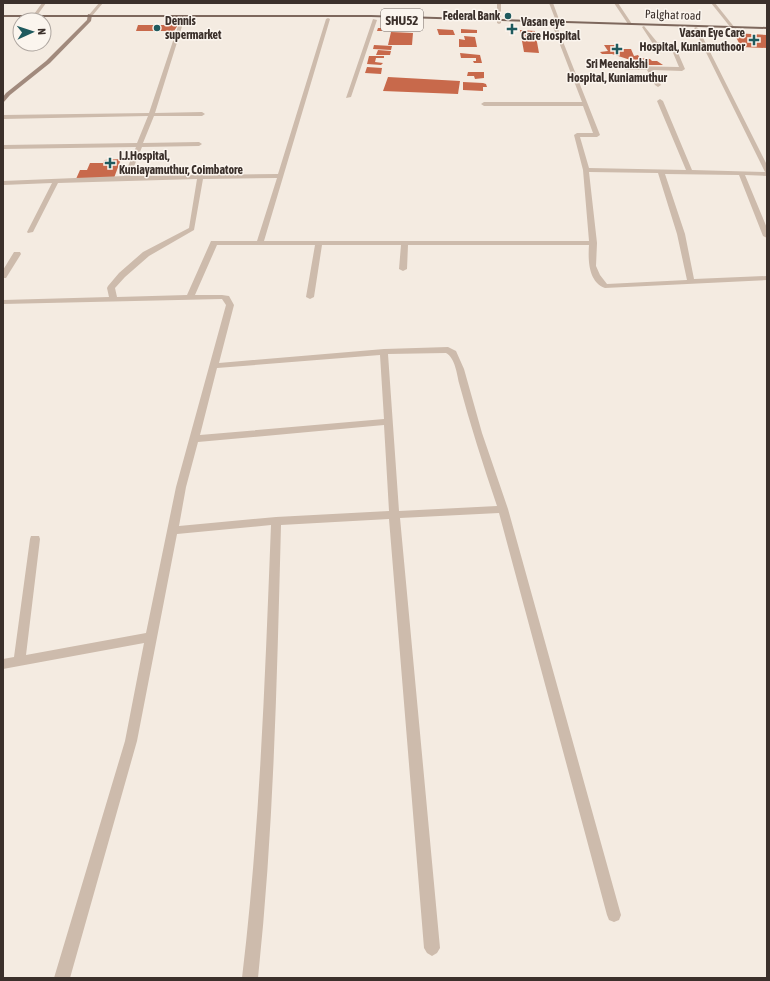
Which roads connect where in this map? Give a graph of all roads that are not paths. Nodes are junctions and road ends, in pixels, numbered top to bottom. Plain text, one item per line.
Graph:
1 (44, 3) edge
2 (101, 3) edge
3 (499, 3) edge
4 (551, 3) edge
5 (616, 3) edge
6 (713, 3) edge
7 (39, 12) edge
8 (52, 18) edge
9 (90, 18) junction
10 (328, 19) junction
11 (182, 20) junction
12 (375, 20) junction
13 (499, 21) junction
14 (556, 23) junction
15 (630, 23) junction
16 (644, 27) junction
17 (733, 27) junction
18 (696, 28) junction
19 (767, 30) edge
20 (626, 68) dead end
21 (649, 68) junction
22 (658, 85) dead end
23 (348, 97) dead end
24 (3, 101) edge
25 (660, 101) dead end
26 (484, 104) dead end
27 (585, 104) junction
28 (152, 114) junction
29 (202, 114) dead end
30 (3, 117) edge
31 (199, 144) dead end
32 (139, 145) junction
33 (3, 147) edge
34 (586, 170) junction
35 (767, 170) edge
36 (661, 172) junction
37 (690, 172) junction
38 (741, 173) junction
39 (767, 174) edge
40 (280, 176) junction
41 (200, 177) junction
42 (126, 178) junction
43 (56, 181) junction
44 (3, 183) edge
45 (30, 232) dead end
46 (767, 236) edge
47 (405, 243) junction
48 (593, 243) junction
49 (260, 244) junction
50 (319, 244) junction
51 (17, 254) dead end
52 (403, 269) dead end
53 (3, 276) edge
54 (767, 278) edge
55 (691, 282) junction
56 (190, 297) junction
57 (310, 297) dead end
58 (113, 298) junction
59 (3, 302) edge
60 (384, 352) junction
61 (215, 366) junction
62 (388, 422) junction
63 (194, 439) junction
64 (503, 509) junction
65 (394, 514) junction
66 (276, 521) junction
67 (173, 530) junction
68 (35, 539) dead end
69 (152, 637) junction
70 (19, 661) junction
71 (3, 664) edge
72 (614, 915) dead end
73 (432, 948) dead end
74 (62, 978) edge
75 (250, 978) edge

1 - 7 street
2 - 9 street
3 - 13 street
4 - 14 street
5 - 15 street
6 - 17 street
8 - 9 main road, Palghat road / SHU52
9 - 11 main road, Palghat road / SHU52
9 - 13 main road, Palghat road / SHU52
9 - 24 street
10 - 11 main road, Palghat road / SHU52
10 - 12 main road, Palghat road / SHU52
10 - 40 street
11 - 28 street
12 - 13 main road, Palghat road / SHU52
12 - 23 street
13 - 14 main road, Palghat road / SHU52
14 - 15 main road, Palghat road / SHU52
14 - 16 main road, Palghat road / SHU52
14 - 27 street
15 - 17 main road, Palghat road / SHU52
16 - 18 main road, Palghat road / SHU52
16 - 21 street
17 - 19 main road, Palghat road / SHU52
18 - 19 main road, Palghat road / SHU52
18 - 35 street
20 - 21 street
21 - 22 street
25 - 37 street
26 - 27 street
27 - 34 street
28 - 29 street
28 - 30 street
28 - 32 street
31 - 32 street
32 - 33 street
32 - 42 street
34 - 36 street
34 - 48 street
36 - 37 street
36 - 55 street
37 - 38 street
38 - 39 street
38 - 46 street
40 - 41 street
40 - 49 street
41 - 42 street
41 - 58 street
42 - 43 street
43 - 44 street
43 - 45 street
47 - 48 street
47 - 50 street
47 - 52 street
48 - 55 street
49 - 50 street
49 - 56 street
50 - 57 street
51 - 53 street
54 - 55 street
56 - 58 street
56 - 61 street
58 - 59 street
60 - 61 street
60 - 62 street
60 - 64 street
61 - 63 street
62 - 63 street
62 - 65 street
63 - 67 street
64 - 65 street
64 - 72 street
65 - 66 street
65 - 73 street
66 - 67 street
66 - 75 street
67 - 69 street
68 - 70 street
69 - 70 street
69 - 74 street
70 - 71 street

